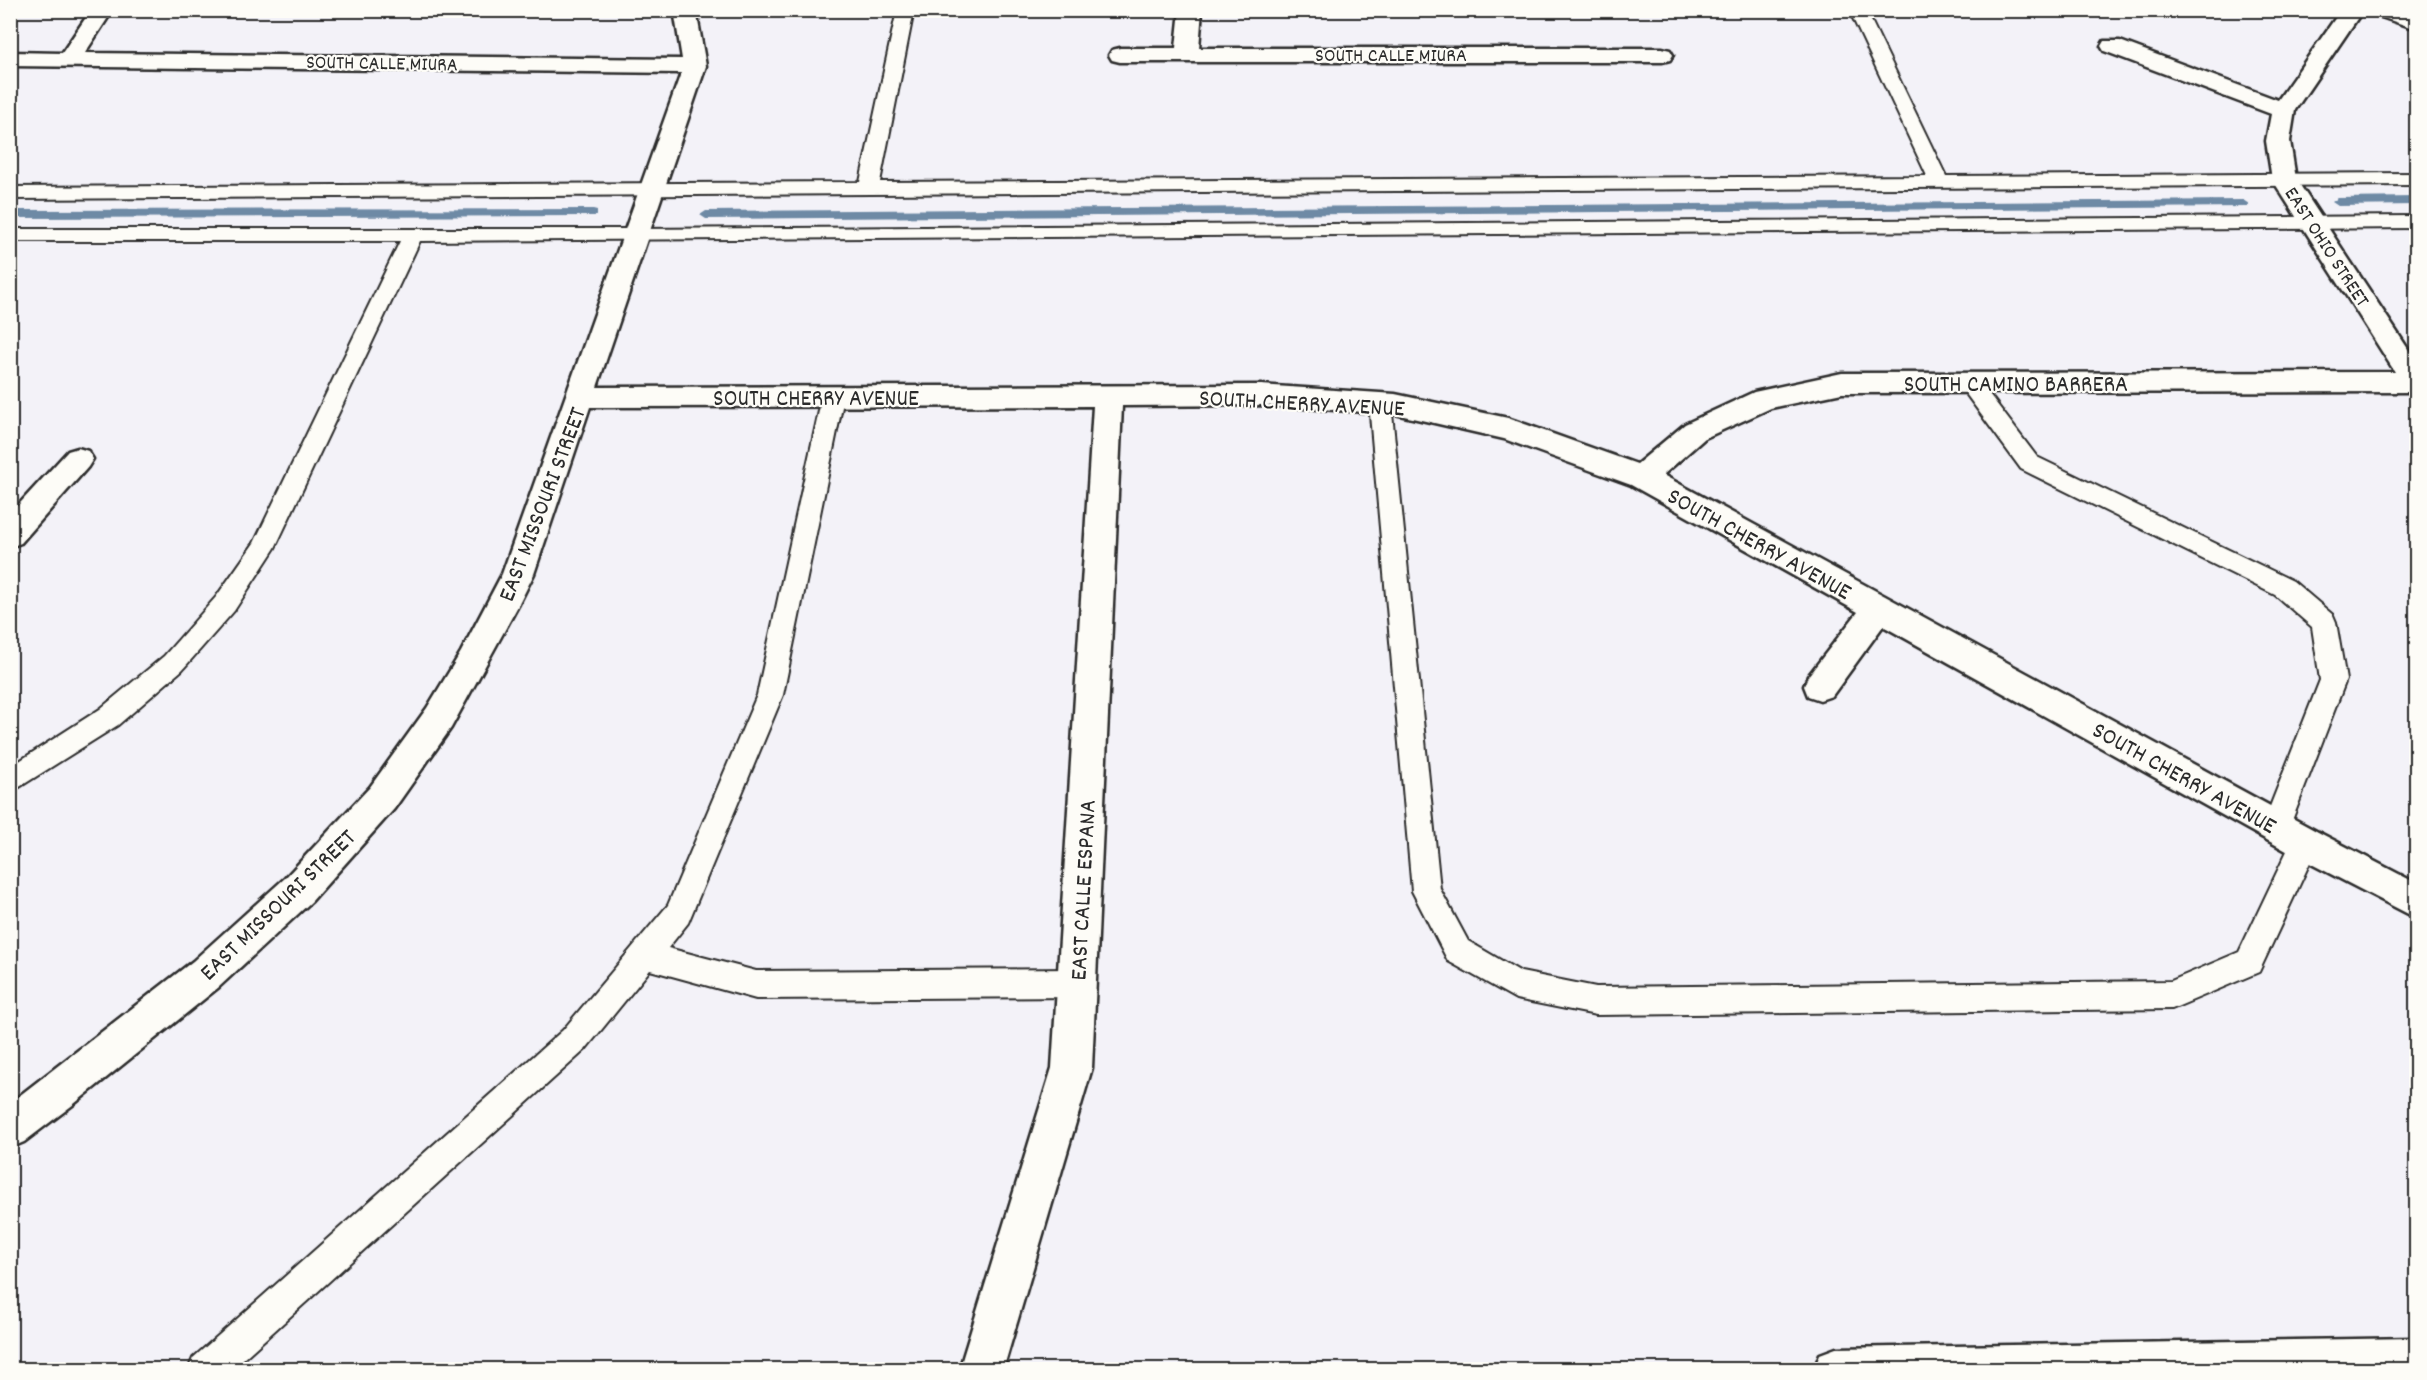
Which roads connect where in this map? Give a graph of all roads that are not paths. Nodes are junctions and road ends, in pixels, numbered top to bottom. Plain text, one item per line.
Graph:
1 (102, 10) edge
2 (685, 10) edge
3 (906, 10) edge
4 (1191, 10) edge
5 (1857, 10) edge
6 (2352, 10) edge
7 (2383, 10) edge
8 (2416, 22) edge
9 (2112, 46) dead end
10 (1187, 54) junction
11 (1120, 55) dead end
12 (1662, 55) dead end
13 (70, 58) junction
14 (10, 59) edge
15 (695, 66) junction
16 (2283, 110) junction
17 (2284, 179) junction
18 (2416, 179) edge
19 (1939, 181) junction
20 (869, 188) junction
21 (653, 189) junction
22 (10, 193) edge
23 (2416, 222) edge
24 (2311, 223) junction
25 (10, 235) edge
26 (412, 235) junction
27 (637, 235) junction
28 (2416, 382) edge
29 (1969, 383) junction
30 (582, 397) junction
31 (834, 397) junction
32 (1108, 397) junction
33 (1380, 403) junction
34 (78, 459) dead end
35 (1641, 477) junction
36 (10, 535) edge
37 (1878, 609) junction
38 (1820, 686) dead end
39 (10, 782) edge
40 (2276, 827) junction
41 (2306, 843) junction
42 (2416, 901) edge
43 (644, 956) junction
44 (1077, 982) junction
45 (10, 1128) edge
46 (2416, 1360) edge
47 (205, 1370) edge
48 (981, 1370) edge
49 (1836, 1370) edge

1 - 13 street
2 - 15 street
3 - 20 lane
4 - 10 street
5 - 19 lane
6 - 16 street, EAST OHIO STREET
7 - 8 street
9 - 16 street
10 - 11 street, SOUTH CALLE MIURA
10 - 12 street, SOUTH CALLE MIURA
13 - 14 street, SOUTH CALLE MIURA
13 - 15 street, SOUTH CALLE MIURA
15 - 21 street
16 - 17 street, EAST OHIO STREET
17 - 18 lane
17 - 19 lane
17 - 24 street, EAST OHIO STREET
19 - 20 lane
20 - 21 lane
21 - 22 lane
21 - 27 street
23 - 24 lane
24 - 27 lane
24 - 28 street, EAST OHIO STREET
25 - 26 lane
26 - 27 lane
26 - 39 lane
27 - 30 street
28 - 29 street, SOUTH CAMINO BARRERA
29 - 35 street, SOUTH CAMINO BARRERA
29 - 40 lane
30 - 31 street, SOUTH CHERRY AVENUE
30 - 45 street, EAST MISSOURI STREET
31 - 32 street, SOUTH CHERRY AVENUE
31 - 43 lane
32 - 33 street, SOUTH CHERRY AVENUE
32 - 44 street, EAST CALLE ESPANA
33 - 35 street, SOUTH CHERRY AVENUE
33 - 41 lane
34 - 36 street
35 - 37 street, SOUTH CHERRY AVENUE
37 - 38 street
37 - 40 street, SOUTH CHERRY AVENUE
40 - 41 street, SOUTH CHERRY AVENUE
41 - 42 street, SOUTH CHERRY AVENUE
43 - 44 lane
43 - 47 lane
44 - 48 street, EAST CALLE ESPANA
46 - 49 street

